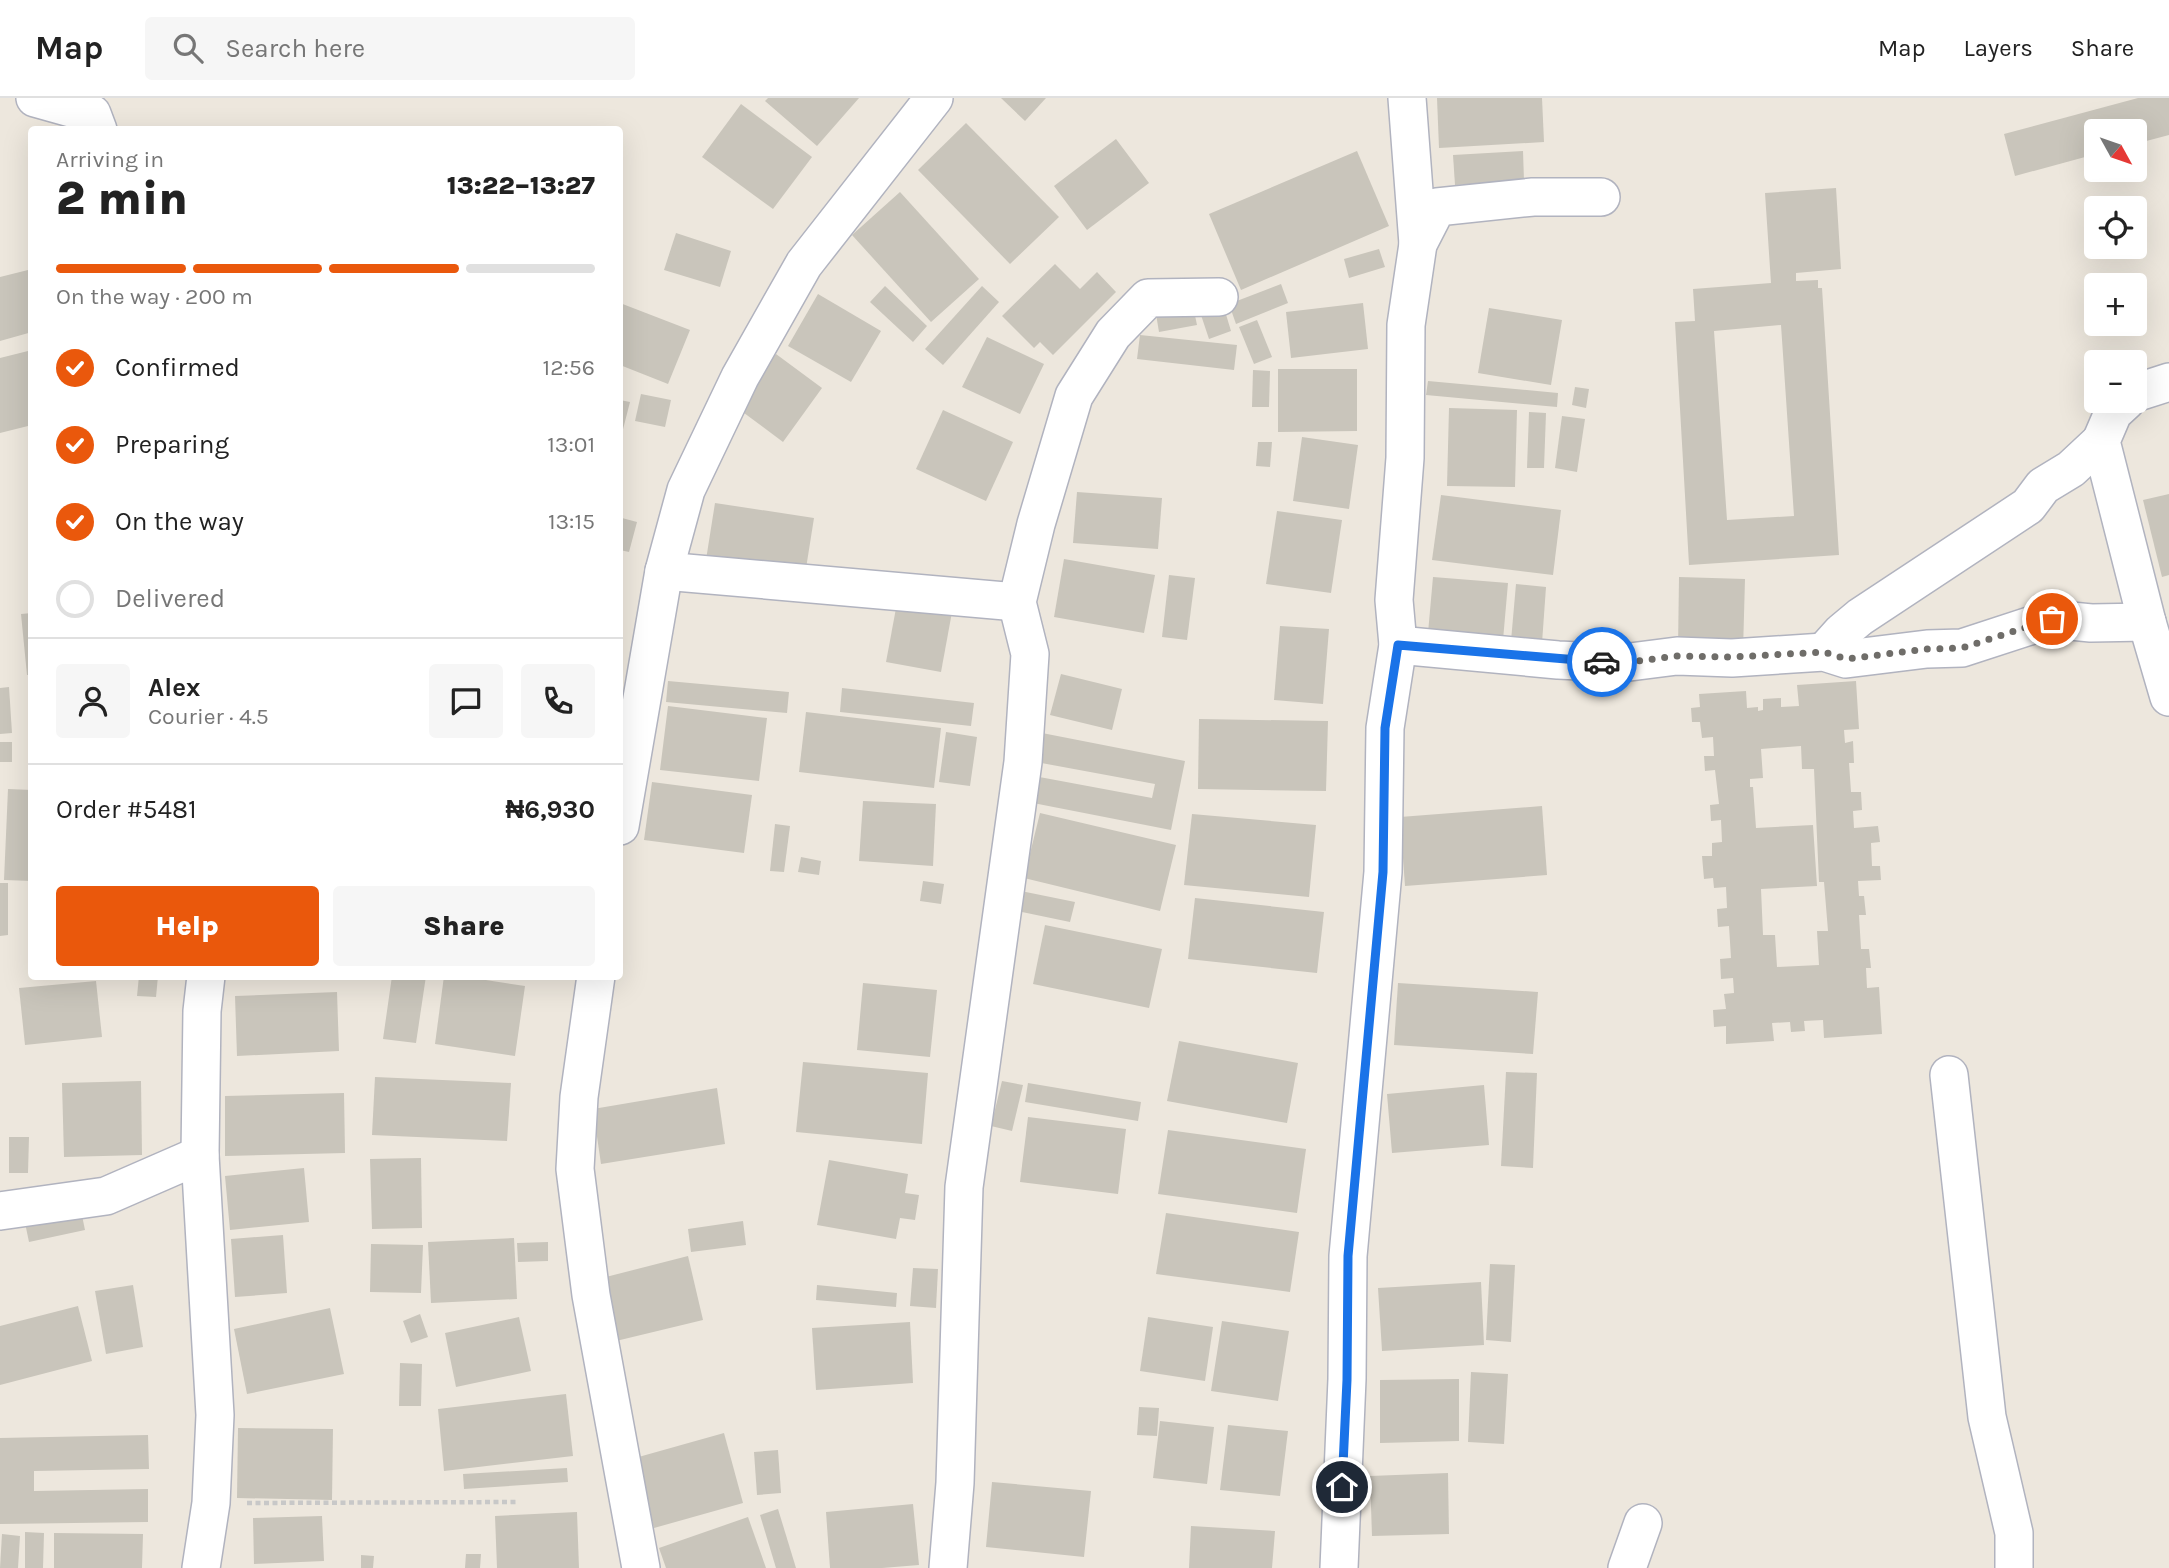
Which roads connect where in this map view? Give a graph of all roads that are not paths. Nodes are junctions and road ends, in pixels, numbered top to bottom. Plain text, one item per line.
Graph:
1 (35, 98) edge
2 (934, 98) edge
3 (1407, 98) edge
4 (96, 126) edge
5 (1601, 197) dead end
6 (1418, 244) junction
7 (1219, 297) dead end
8 (2169, 382) edge
9 (2147, 389) edge
10 (2113, 413) edge
11 (2101, 441) junction
12 (664, 571) junction
13 (1017, 602) junction
14 (2147, 622) junction
15 (1398, 645) junction
16 (1824, 652) junction
17 (2169, 697) edge
18 (623, 809) edge
19 (205, 980) edge
20 (595, 980) edge
21 (1949, 1075) dead end
22 (200, 1155) junction
23 (0, 1211) edge
24 (1643, 1523) dead end
25 (201, 1568) edge
26 (641, 1568) edge
27 (948, 1568) edge
28 (1339, 1568) edge
29 (1627, 1568) edge
30 (2014, 1568) edge

1 - 4 street
2 - 12 street
3 - 6 street
5 - 6 street
6 - 15 street
7 - 13 street
8 - 9 street
10 - 11 street
11 - 14 street
11 - 16 street
12 - 13 street
12 - 18 street
13 - 27 street
14 - 16 street
14 - 17 street
15 - 16 street
15 - 28 street
19 - 22 street
20 - 26 street
21 - 30 street
22 - 23 street
22 - 25 street
24 - 29 street

